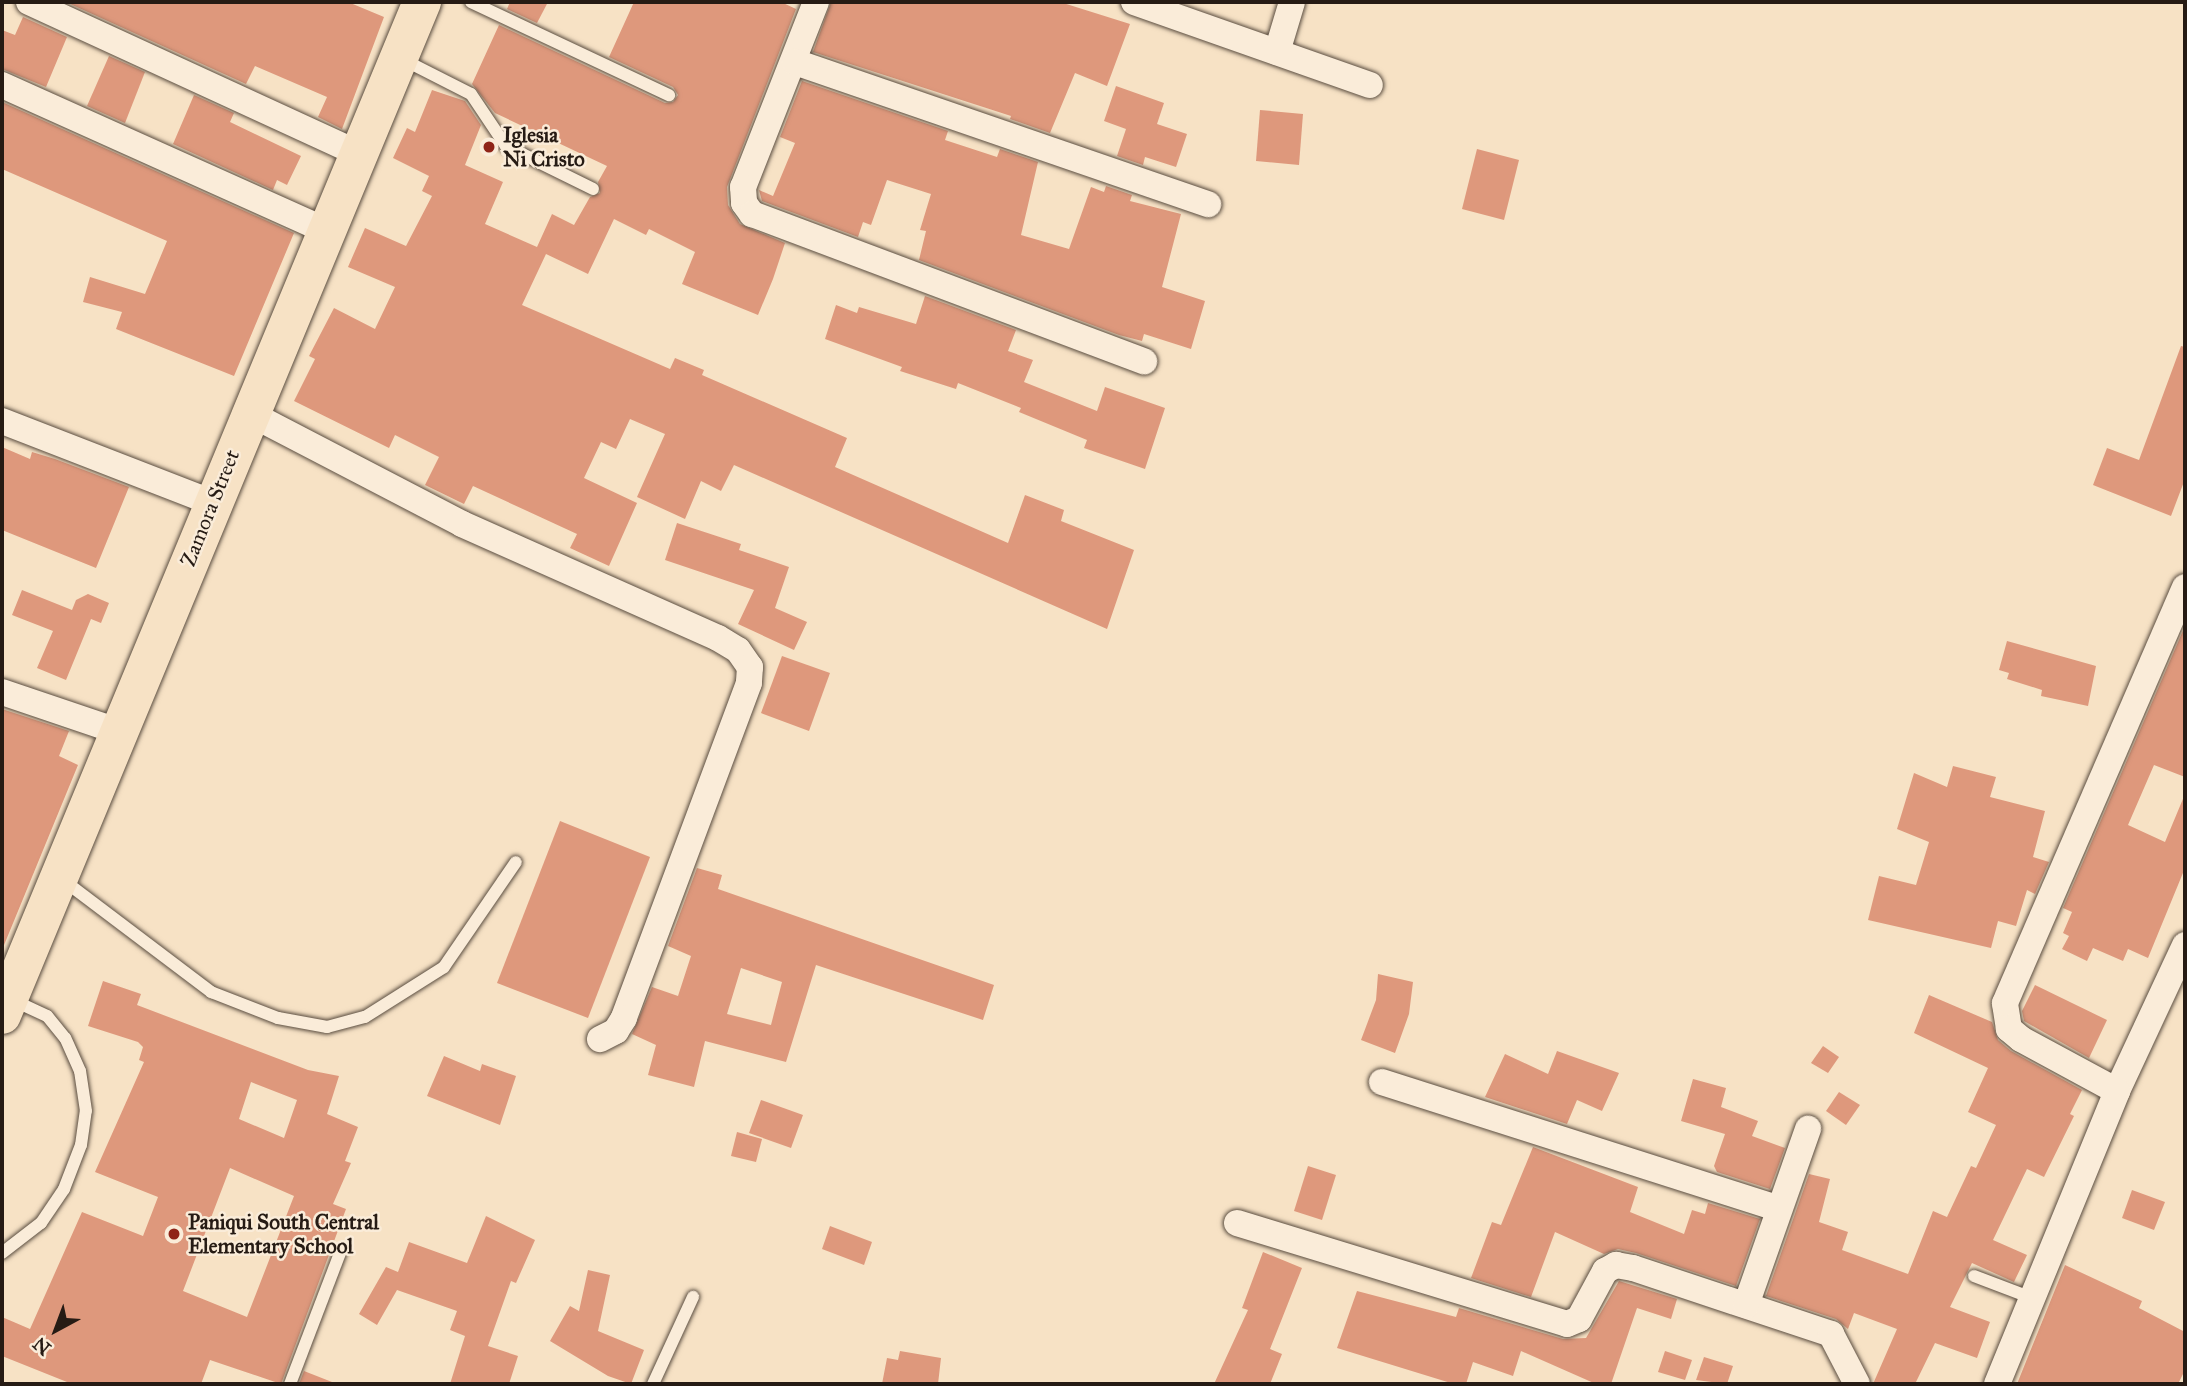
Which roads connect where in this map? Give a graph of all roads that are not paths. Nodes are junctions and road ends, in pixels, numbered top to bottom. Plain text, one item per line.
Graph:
1 (29, 2) edge
2 (422, 2) edge
3 (471, 2) edge
4 (816, 2) edge
5 (1134, 2) edge
6 (1292, 2) edge
7 (1277, 52) junction
8 (398, 58) junction
9 (795, 62) junction
10 (2, 85) edge
11 (1370, 85) dead end
12 (669, 95) dead end
13 (358, 153) junction
14 (593, 189) dead end
15 (1208, 204) dead end
16 (327, 231) junction
17 (1144, 361) dead end
18 (249, 413) junction
19 (2, 421) edge
20 (212, 502) junction
21 (2185, 587) edge
22 (2, 692) edge
23 (120, 732) junction
24 (516, 862) dead end
25 (60, 878) junction
26 (2185, 945) edge
27 (5, 1007) edge
28 (600, 1039) dead end
29 (1382, 1082) dead end
30 (2118, 1091) junction
31 (1808, 1129) dead end
32 (1777, 1208) junction
33 (1237, 1223) dead end
34 (2, 1253) edge
35 (340, 1253) dead end
36 (1974, 1276) dead end
37 (693, 1297) dead end
38 (2032, 1298) junction
39 (1746, 1306) junction
40 (290, 1384) edge
41 (653, 1384) edge
42 (1857, 1384) edge
43 (1997, 1384) edge

1 - 13 street
2 - 8 main road, Zamora Street
3 - 12 lane
4 - 9 street
5 - 7 street
6 - 7 street
7 - 11 street
8 - 13 main road, Zamora Street
8 - 14 lane
9 - 15 street
9 - 17 street
10 - 16 street
13 - 16 main road, Zamora Street
16 - 18 main road, Zamora Street
18 - 20 main road, Zamora Street
18 - 28 street
19 - 20 street
20 - 23 main road, Zamora Street
21 - 30 street
22 - 23 street
23 - 25 main road, Zamora Street
24 - 25 lane
25 - 27 main road, Zamora Street
26 - 30 street
27 - 34 lane
29 - 32 street
30 - 38 street
31 - 32 street
32 - 39 street
33 - 39 street
35 - 40 lane
36 - 38 lane
37 - 41 lane
38 - 43 street
39 - 42 street

